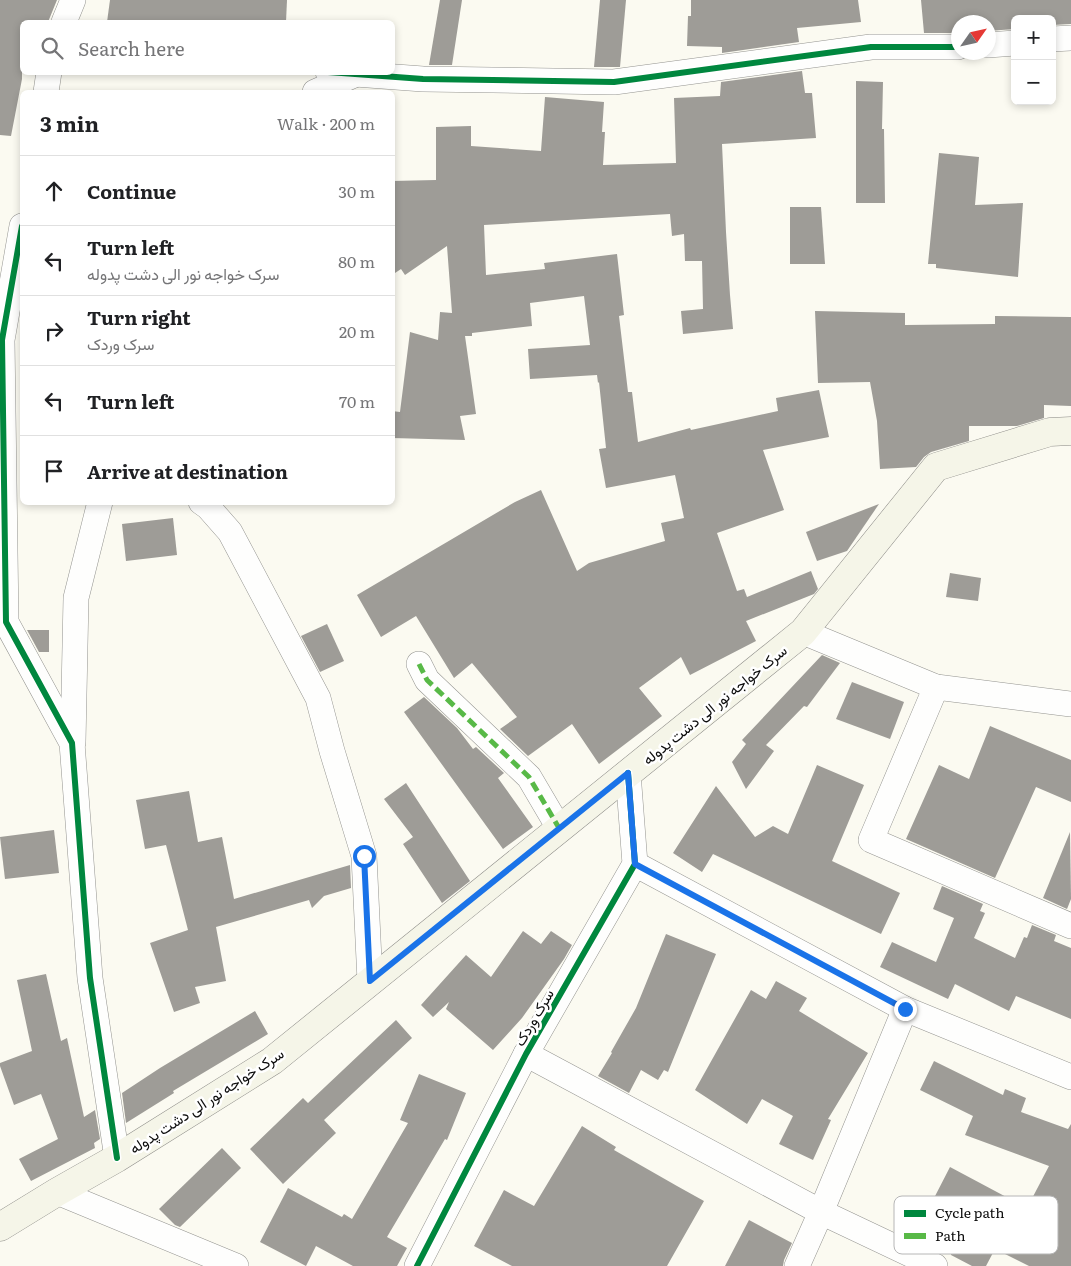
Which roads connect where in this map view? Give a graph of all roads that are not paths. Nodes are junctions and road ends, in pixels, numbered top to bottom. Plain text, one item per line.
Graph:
1 (73, 0) edge
2 (65, 20) edge
3 (1071, 38) edge
4 (1056, 40) edge
5 (1011, 43) edge
6 (996, 44) edge
7 (951, 47) edge
8 (49, 75) edge
9 (354, 75) joint
10 (46, 90) edge
11 (319, 90) edge
12 (20, 237) edge
13 (1071, 431) edge
14 (99, 505) edge
15 (205, 505) edge
16 (803, 632) junction
17 (420, 664) dead end
18 (936, 686) junction
19 (1071, 704) edge
20 (72, 743) junction
21 (628, 773) junction
22 (559, 828) junction
23 (635, 864) junction
24 (1071, 926) edge
25 (370, 981) junction
26 (905, 1009) junction
27 (526, 1054) junction
28 (1071, 1077) edge
29 (117, 1158) junction
30 (57, 1192) junction
31 (822, 1212) junction
32 (0, 1227) edge
33 (894, 1246) edge
34 (910, 1254) edge
35 (426, 1263) edge
36 (236, 1266) edge
37 (797, 1266) edge
38 (935, 1266) edge

1 - 2 street
3 - 4 street
5 - 6 street
7 - 9 street
8 - 10 street
9 - 11 street
12 - 20 street
13 - 16 main road, سرک خواجه نور الی دشت پدوله
14 - 20 street
15 - 25 street
16 - 18 street
16 - 21 main road, سرک خواجه نور الی دشت پدوله
17 - 22 street
18 - 19 street
18 - 24 street
20 - 29 street
21 - 22 main road, سرک خواجه نور الی دشت پدوله
21 - 23 street
22 - 25 main road, سرک خواجه نور الی دشت پدوله
23 - 26 street
23 - 27 street, سرک وردک
25 - 29 main road, سرک خواجه نور الی دشت پدوله
26 - 28 street
26 - 31 street
27 - 31 street
27 - 35 street, سرک وردک
29 - 30 main road, سرک خواجه نور الی دشت پدوله
30 - 32 main road, سرک خواجه نور الی دشت پدوله
30 - 36 street
31 - 33 street
31 - 37 street
34 - 38 street

